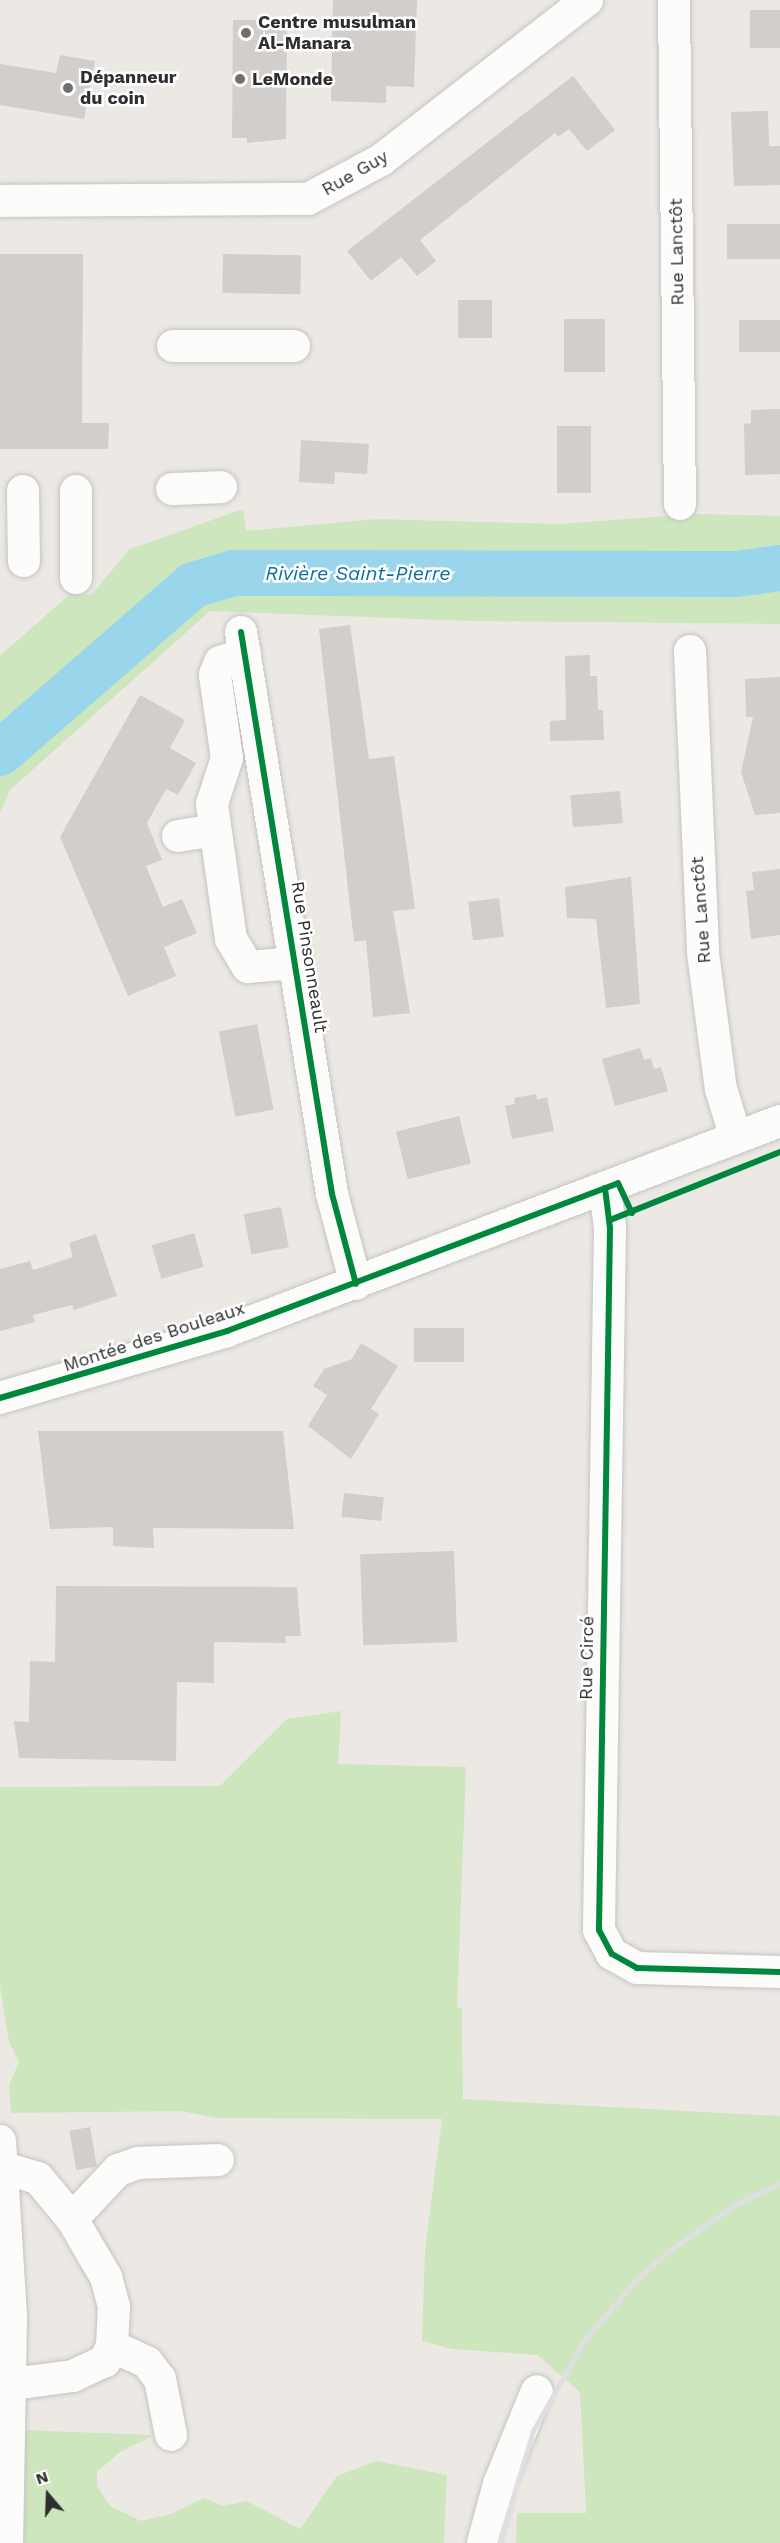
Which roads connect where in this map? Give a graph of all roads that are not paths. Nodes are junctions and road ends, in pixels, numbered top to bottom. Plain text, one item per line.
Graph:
1 (587, 0) edge
2 (674, 0) edge
3 (0, 201) edge
4 (173, 346) dead end
5 (294, 346) dead end
6 (221, 487) dead end
7 (172, 489) dead end
8 (23, 491) dead end
9 (76, 491) dead end
10 (680, 504) dead end
11 (24, 561) dead end
12 (76, 578) dead end
13 (690, 651) dead end
14 (215, 830) junction
15 (178, 836) dead end
16 (295, 963) junction
17 (780, 1120) edge
18 (736, 1138) junction
19 (605, 1188) junction
20 (356, 1284) junction
21 (0, 1398) edge
22 (780, 1972) edge
23 (1, 2154) edge
24 (218, 2160) dead end
25 (72, 2219) junction
26 (112, 2346) junction
27 (12, 2384) junction
28 (537, 2391) dead end
29 (171, 2435) dead end
30 (7, 2543) edge
31 (483, 2543) edge

1 - 3 street, Rue Guy
2 - 10 street, Rue Lanctôt
4 - 5 street
6 - 7 street
8 - 11 street
9 - 12 street
13 - 18 street, Rue Lanctôt
14 - 15 street
14 - 16 street
14 - 16 street, Rue Pinsonneault
16 - 20 street, Rue Pinsonneault
17 - 18 street, Montée des Bouleaux
18 - 19 street, Montée des Bouleaux
19 - 20 street, Montée des Bouleaux
19 - 22 street, Rue Circé
20 - 21 street, Montée des Bouleaux
23 - 25 street
23 - 27 street
24 - 25 street
25 - 26 street
26 - 27 street
26 - 29 street
27 - 30 street
28 - 31 street

